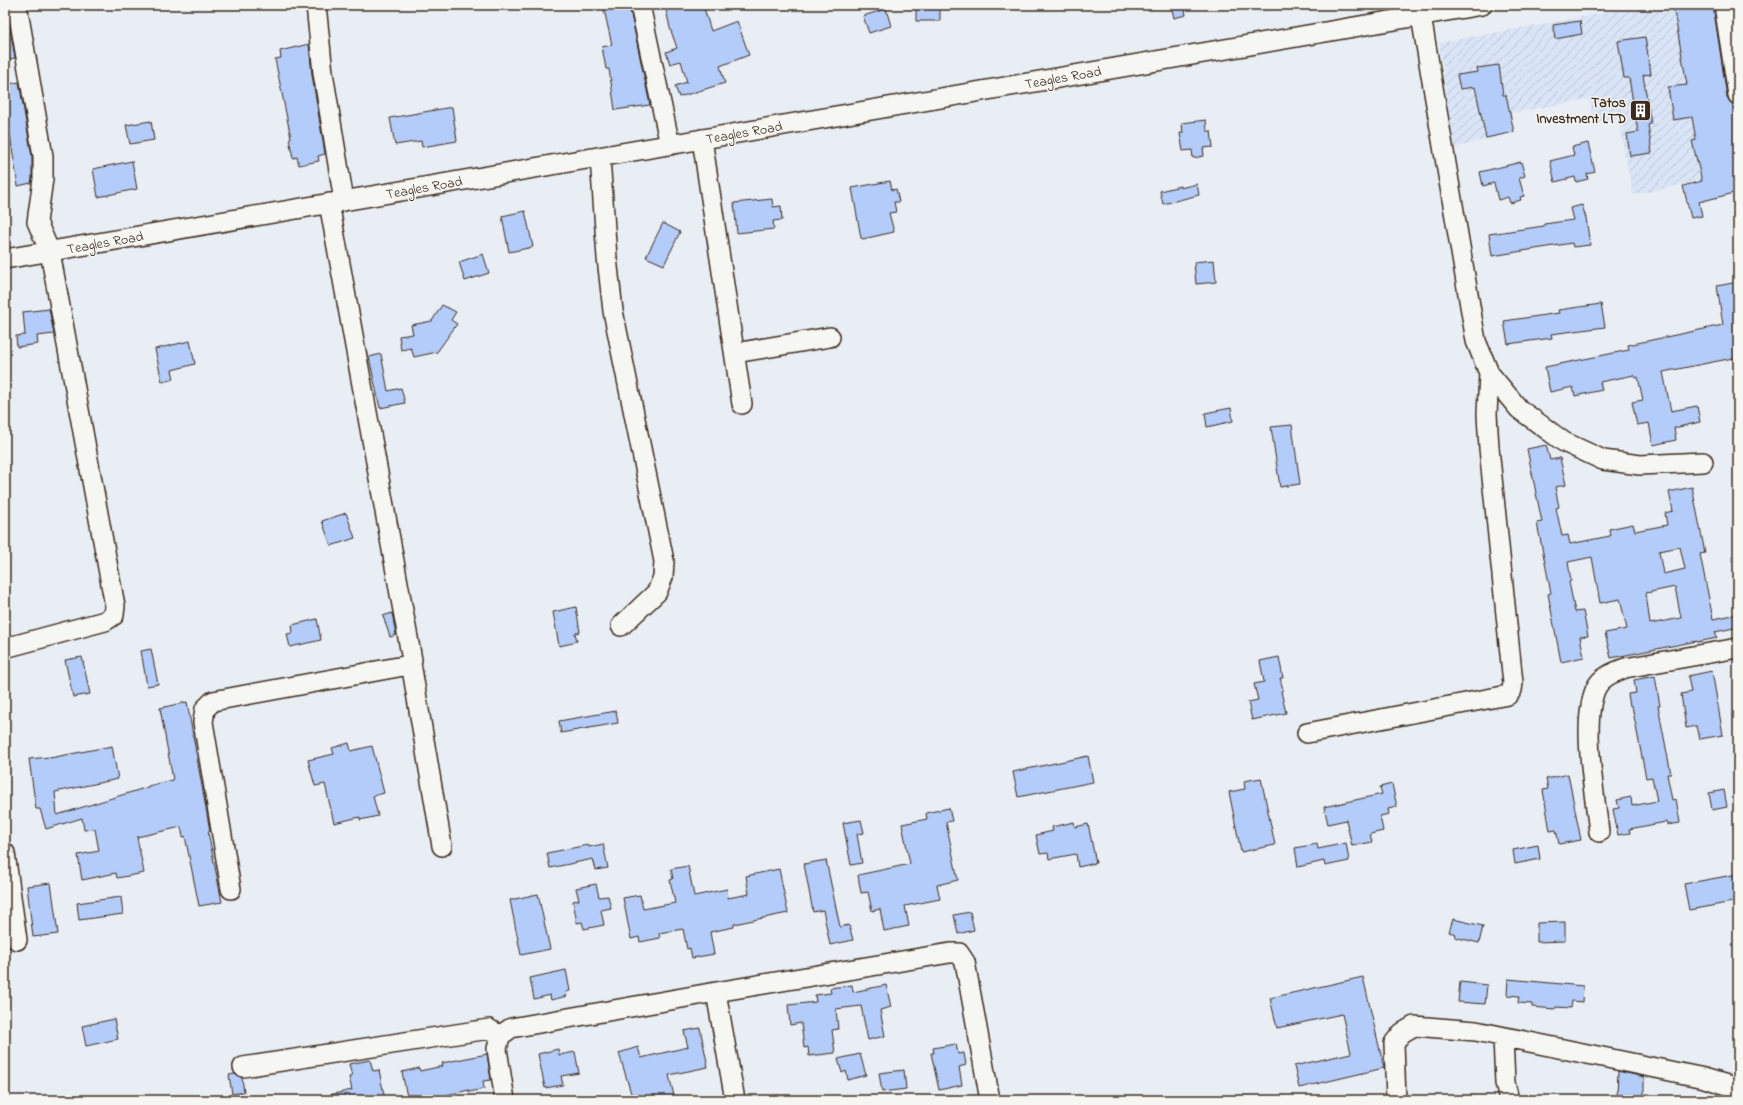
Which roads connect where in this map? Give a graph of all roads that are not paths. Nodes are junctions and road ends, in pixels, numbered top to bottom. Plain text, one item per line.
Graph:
1 (17, 5) edge
2 (316, 5) edge
3 (640, 5) edge
4 (1482, 5) edge
5 (1724, 5) edge
6 (1421, 16) junction
7 (1738, 95) edge
8 (702, 139) junction
9 (670, 145) junction
10 (600, 157) junction
11 (337, 202) junction
12 (50, 252) junction
13 (5, 259) edge
14 (830, 337) dead end
15 (735, 353) junction
16 (1488, 373) junction
17 (742, 404) dead end
18 (1703, 462) dead end
19 (621, 626) dead end
20 (5, 648) edge
21 (1738, 648) edge
22 (411, 663) junction
23 (1307, 733) dead end
24 (1599, 832) dead end
25 (442, 846) dead end
26 (5, 852) edge
27 (231, 889) dead end
28 (17, 940) dead end
29 (716, 992) junction
30 (500, 1036) junction
31 (1503, 1037) junction
32 (243, 1067) dead end
33 (1738, 1091) edge
34 (505, 1100) edge
35 (735, 1100) edge
36 (990, 1100) edge
37 (1396, 1100) edge
38 (1509, 1100) edge

1 - 12 street
2 - 11 street
3 - 9 street
4 - 6 street, Teagles Road
5 - 7 street
6 - 8 street, Teagles Road
6 - 16 street
8 - 9 street, Teagles Road
8 - 15 street
9 - 10 street, Teagles Road
10 - 11 street, Teagles Road
10 - 19 street
11 - 12 street, Teagles Road
11 - 22 street
12 - 13 street, Teagles Road
12 - 20 street
14 - 15 street
15 - 17 street
16 - 18 street
16 - 23 street
21 - 24 street
22 - 25 street
22 - 27 street
26 - 28 street
29 - 30 street
29 - 35 street
29 - 36 street
30 - 32 street
30 - 34 street
31 - 33 street
31 - 37 street
31 - 38 street

